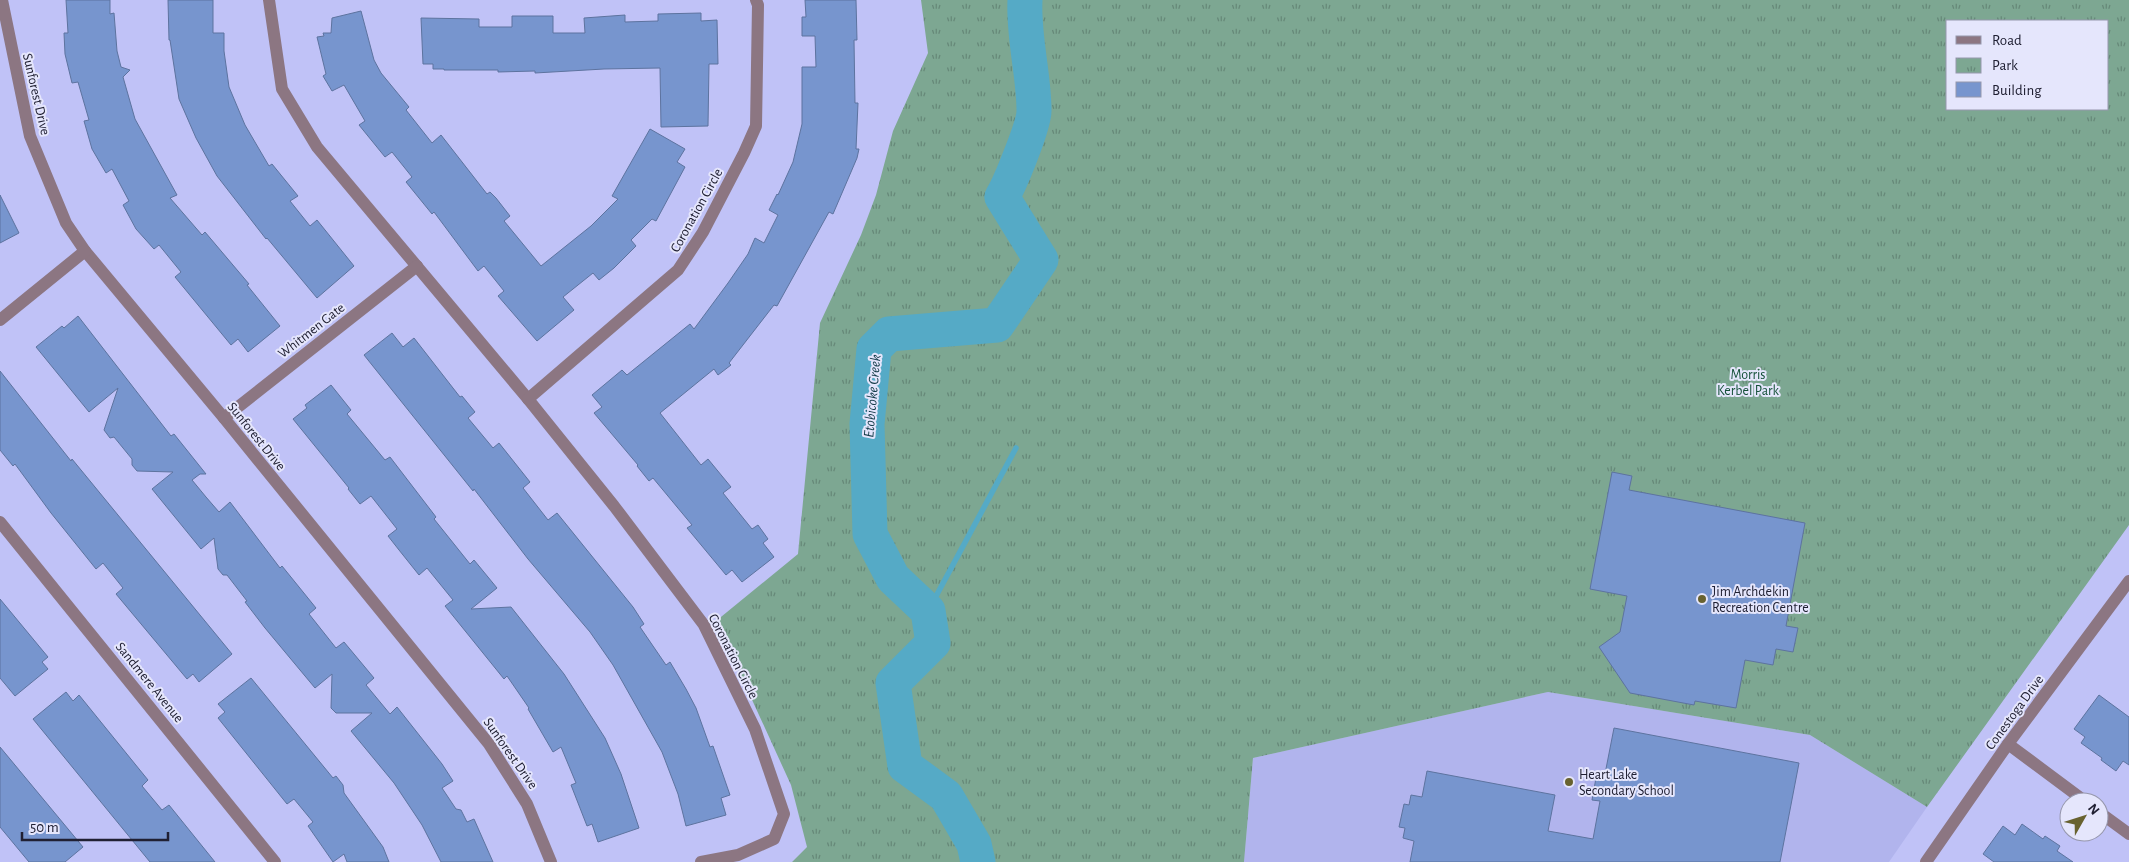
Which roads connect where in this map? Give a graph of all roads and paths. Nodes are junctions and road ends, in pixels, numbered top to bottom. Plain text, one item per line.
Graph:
1 (269, 0) edge
2 (756, 0) edge
3 (1, 1) edge
4 (85, 251) junction
5 (418, 266) junction
6 (0, 320) edge
7 (528, 399) junction
8 (224, 418) junction
9 (0, 522) edge
10 (2129, 581) edge
11 (2008, 744) junction
12 (2073, 792) edge
13 (2109, 819) edge
14 (2129, 834) edge
15 (275, 862) edge
16 (551, 862) edge
17 (701, 862) edge
18 (1926, 862) edge

1 - 5 street, Coronation Circle
2 - 7 street, Coronation Circle
3 - 4 street, Sunforest Drive
4 - 6 street
4 - 8 street, Sunforest Drive
5 - 7 street, Coronation Circle
5 - 8 street, Whitmen Gate
7 - 17 street, Coronation Circle
8 - 16 street, Sunforest Drive
9 - 15 street, Sandmere Avenue
10 - 11 street, Conestoga Drive
11 - 12 street
11 - 18 street, Conestoga Drive
13 - 14 street

